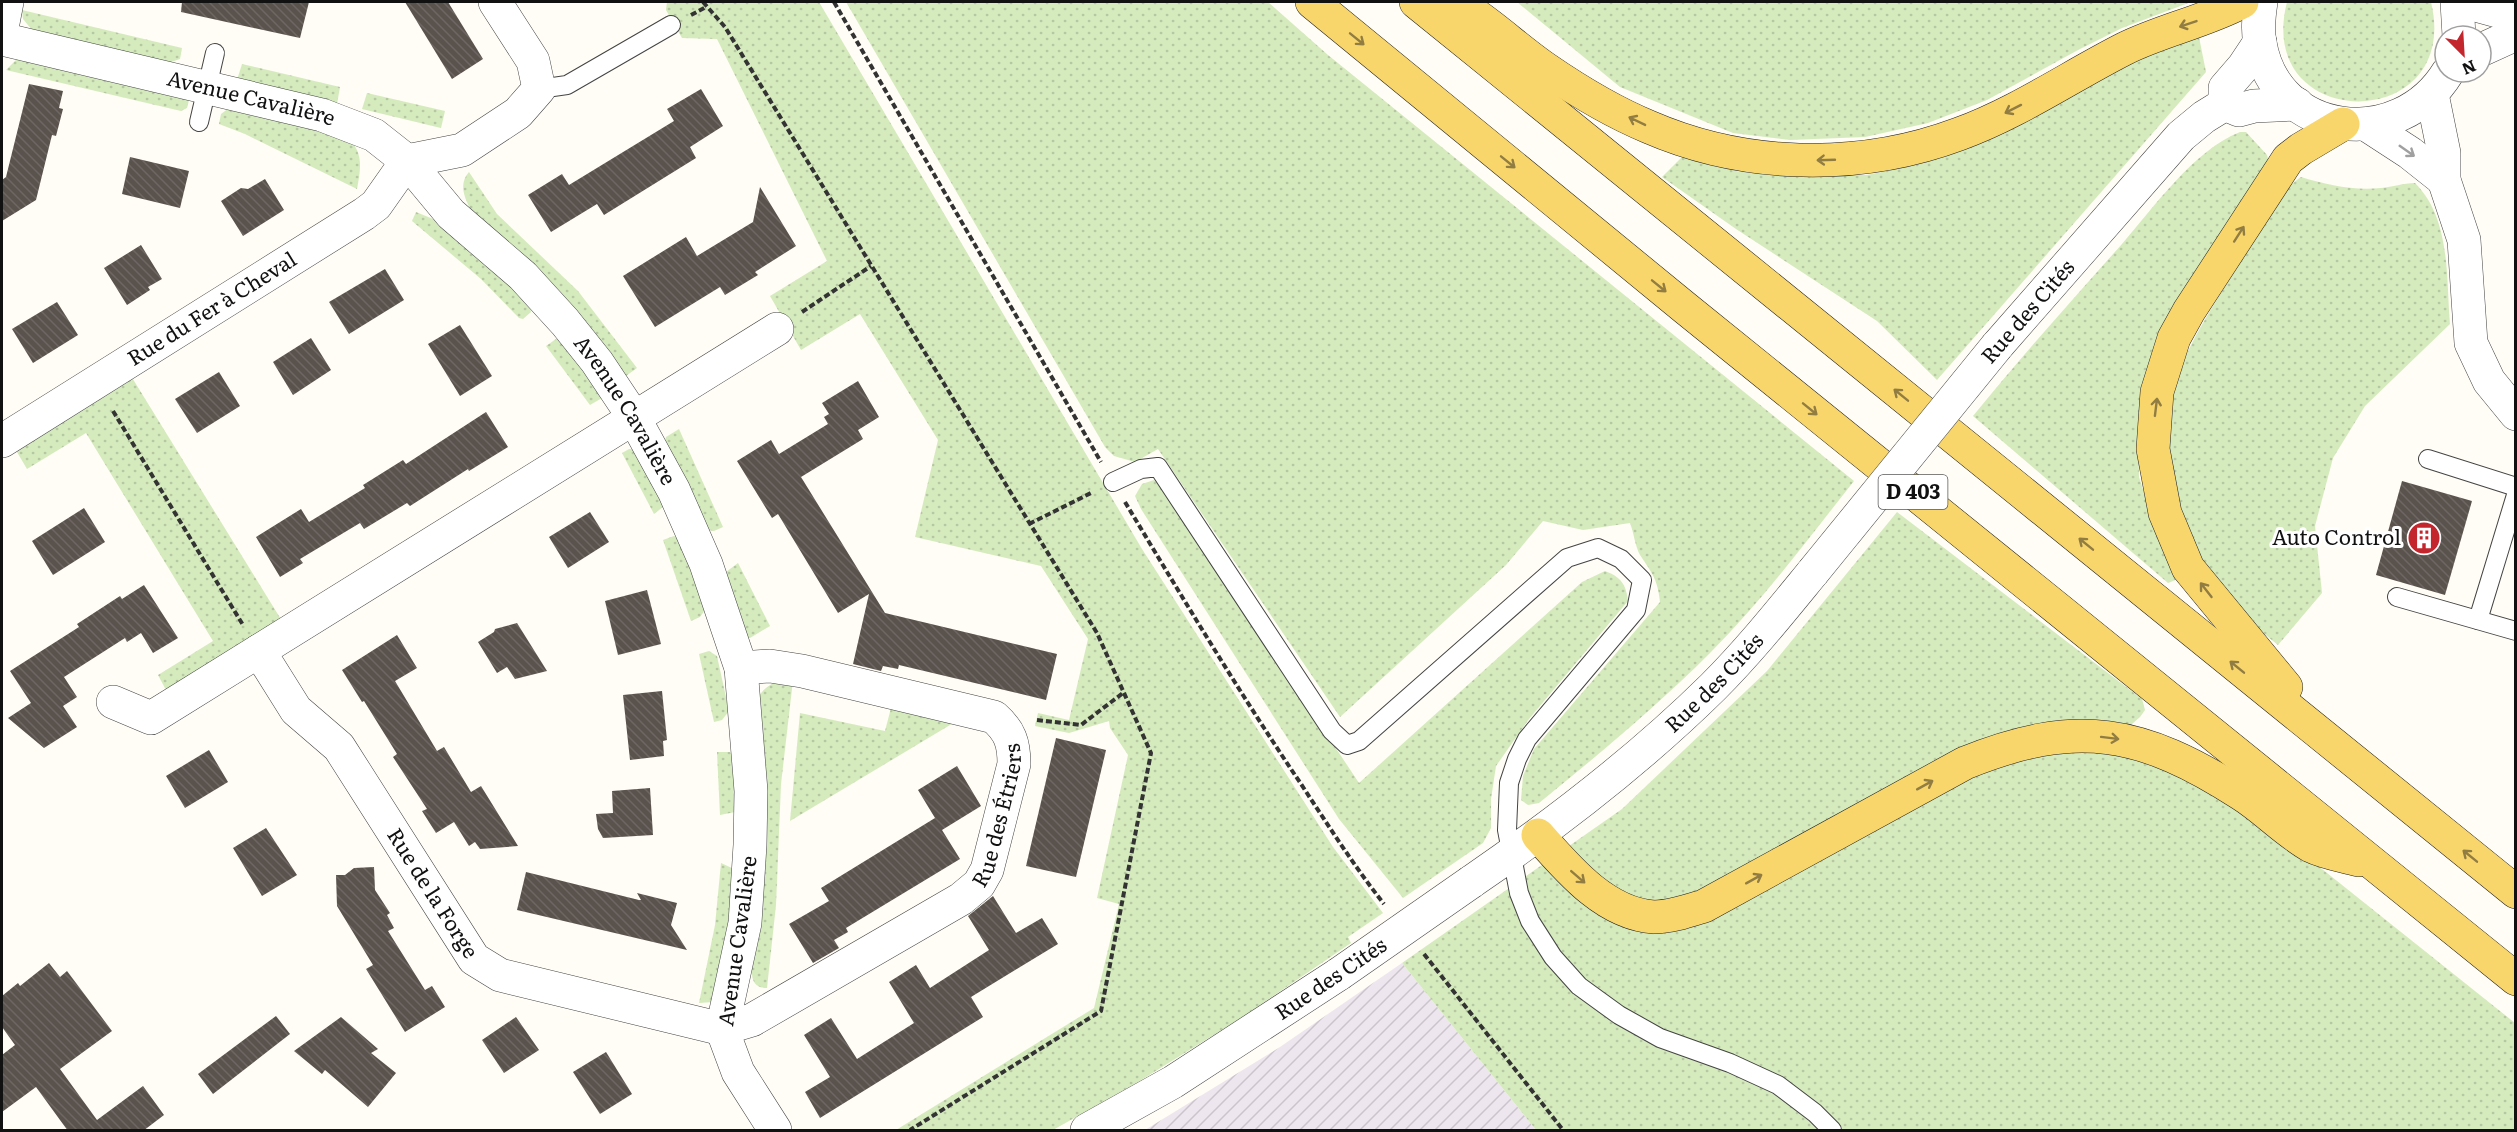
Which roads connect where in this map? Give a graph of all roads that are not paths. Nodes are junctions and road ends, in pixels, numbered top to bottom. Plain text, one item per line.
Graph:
1 (7, 2) edge
2 (495, 2) edge
3 (1312, 2) edge
4 (1416, 2) edge
5 (1445, 2) edge
6 (2242, 2) edge
7 (2261, 2) edge
8 (2457, 2) edge
9 (2465, 2) edge
10 (2516, 16) edge
11 (2458, 24) edge
12 (671, 25) dead end
13 (2, 28) edge
14 (2516, 34) edge
15 (2, 39) edge
16 (2260, 42) junction
17 (2493, 45) edge
18 (215, 53) dead end
19 (2439, 84) edge
20 (2440, 84) edge
21 (207, 88) junction
22 (539, 89) junction
23 (2225, 104) junction
24 (2297, 104) junction
25 (199, 122) dead end
26 (2355, 125) junction
27 (407, 161) junction
28 (2444, 180) junction
29 (777, 328) road end
30 (2516, 414) edge
31 (633, 416) junction
32 (2, 441) edge
33 (2428, 459) dead end
34 (1113, 482) road end
35 (2516, 487) edge
36 (2516, 495) edge
37 (2397, 597) dead end
38 (2478, 620) junction
39 (2516, 631) edge
40 (259, 651) junction
41 (741, 668) junction
42 (113, 702) dead end
43 (2337, 748) junction
44 (1538, 835) junction
45 (1510, 855) junction
46 (2373, 864) junction
47 (2516, 892) edge
48 (2516, 979) edge
49 (722, 1029) junction
50 (775, 1131) edge
51 (1087, 1131) edge
52 (1832, 1131) edge

1 - 13 street
2 - 22 street
3 -> 46 main road, D 403
43 -> 4 main road
6 -> 5 main road
7 - 16 street
8 - 11 street
9 - 10 street
12 - 22 lane
14 - 17 street
15 - 21 street, Avenue Cavalière
16 - 23 street
16 - 24 street
18 - 21 lane
19 - 26 street
20 - 28 street
21 - 25 lane
21 - 27 street, Avenue Cavalière
22 - 27 street
23 - 24 street
23 - 44 street, Rue des Cités, bridge
24 - 26 street
26 -> 28 street
43 -> 26 main road
27 - 31 street, Avenue Cavalière
27 - 32 street, Rue du Fer à Cheval
28 - 30 street
29 - 31 street
31 - 40 street
31 - 41 street, Avenue Cavalière
33 - 35 lane
34 - 45 lane
36 - 38 lane
37 - 38 lane
38 - 39 lane
40 - 42 street
40 - 49 street, Rue de la Forge
41 - 49 street, Avenue Cavalière
41 - 49 street, Rue des Étriers
47 -> 43 main road
44 - 45 street, Rue des Cités
44 -> 46 main road
45 - 51 street, Rue des Cités, bridge
45 - 52 lane
46 - 48 main road, D 403
49 - 50 street, Avenue Cavalière

